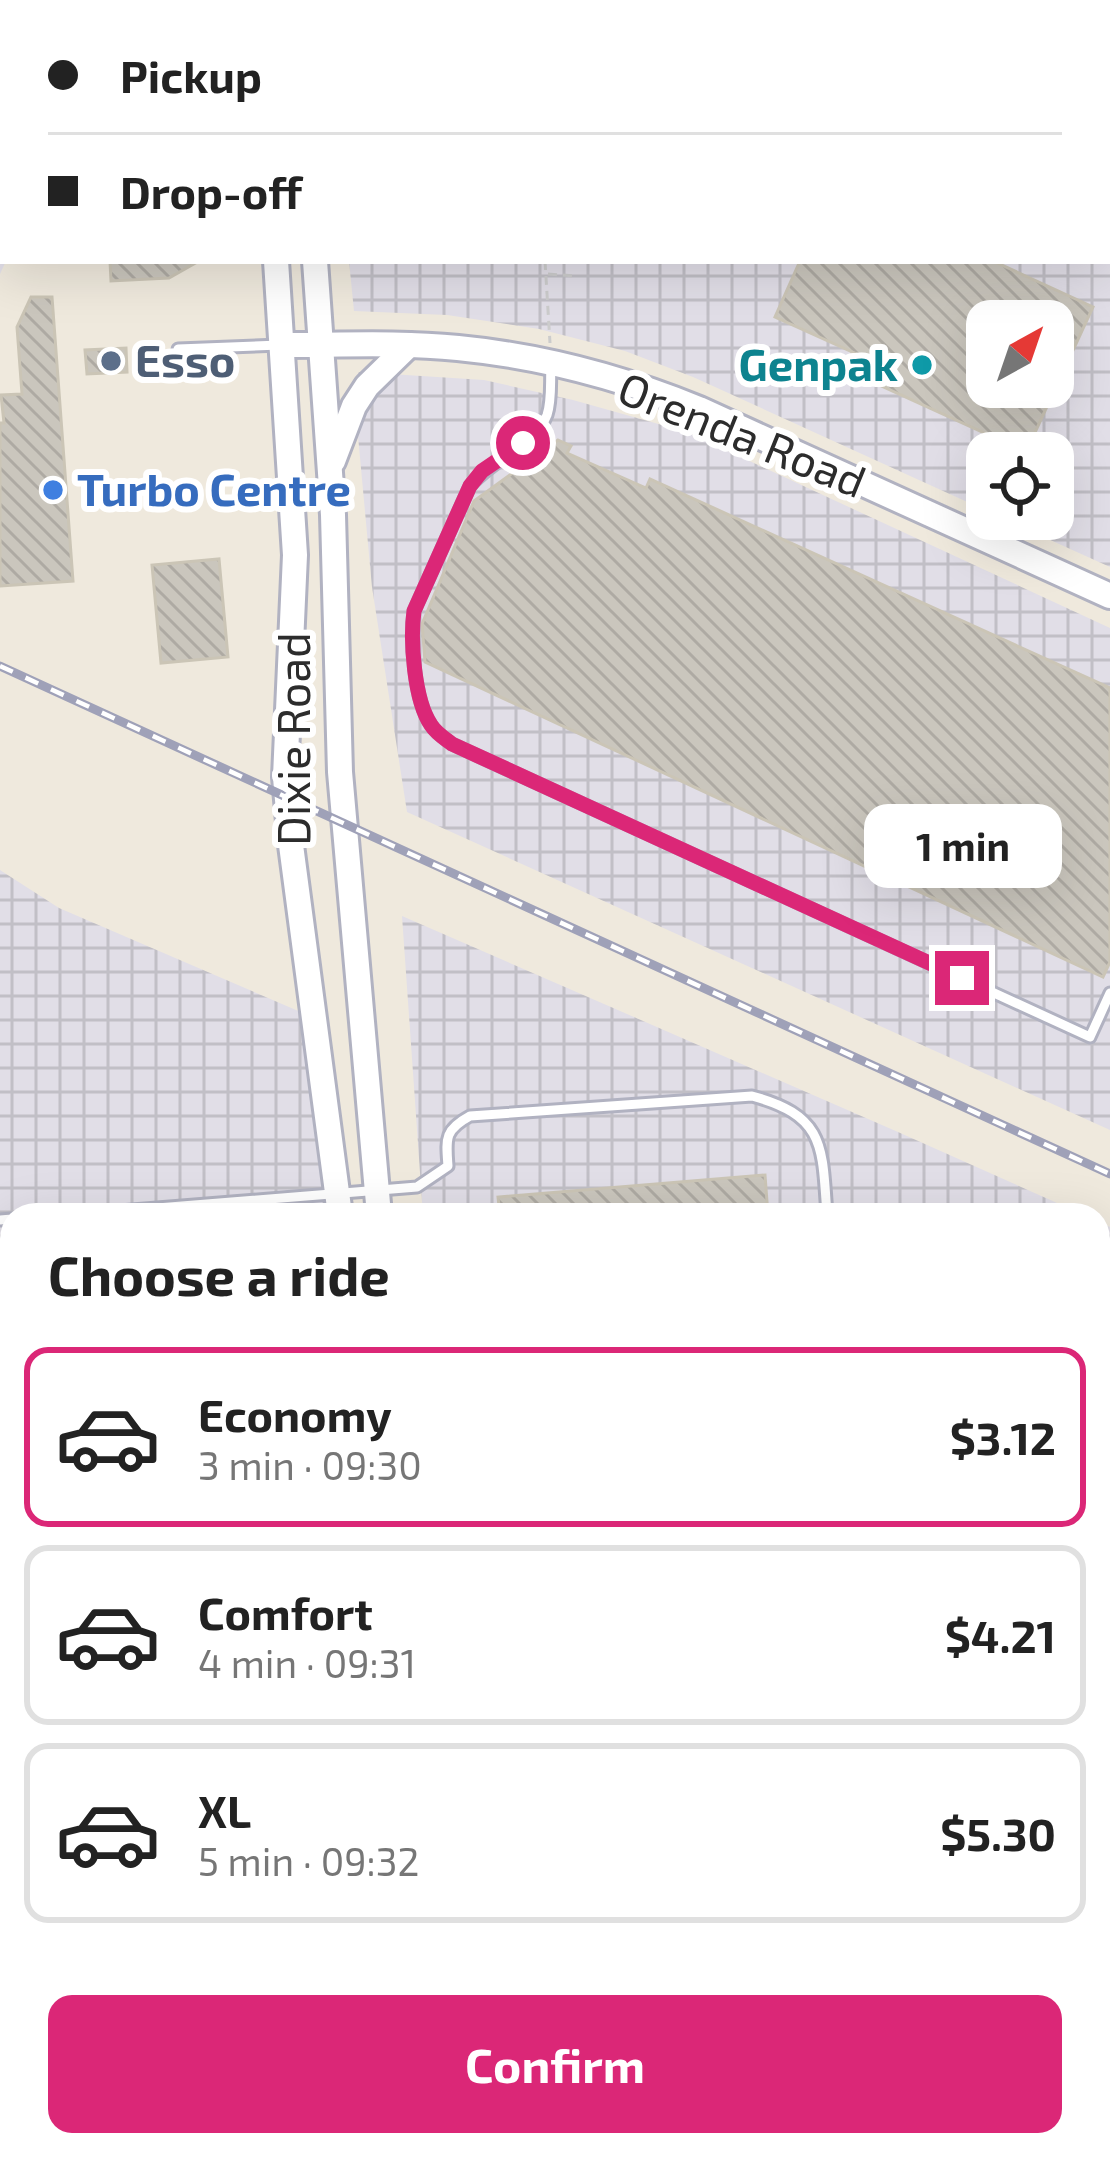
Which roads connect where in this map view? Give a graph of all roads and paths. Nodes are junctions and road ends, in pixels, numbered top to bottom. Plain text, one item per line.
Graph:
1 (276, 264) edge
2 (315, 264) edge
3 (545, 264) edge
4 (546, 274) junction
5 (575, 276) dead end
6 (283, 345) junction
7 (322, 345) junction
8 (409, 345) junction
9 (178, 349) dead end
10 (551, 363) junction
11 (331, 467) junction
12 (1110, 596) edge
13 (1110, 993) edge
14 (338, 1203) edge
15 (378, 1203) edge
16 (826, 1203) edge

1 - 6 main road, Dixie Road
2 - 7 main road, Dixie Road
3 - 4 path
4 - 5 path
4 - 10 path
6 - 7 main road, Orenda Road
6 - 9 lane
6 - 14 main road, Dixie Road
7 - 8 main road, Orenda Road
7 - 11 main road, Dixie Road
8 - 10 main road, Orenda Road
8 - 11 main road
10 - 12 main road, Orenda Road
10 - 13 lane
11 - 15 main road, Dixie Road
15 - 16 lane

